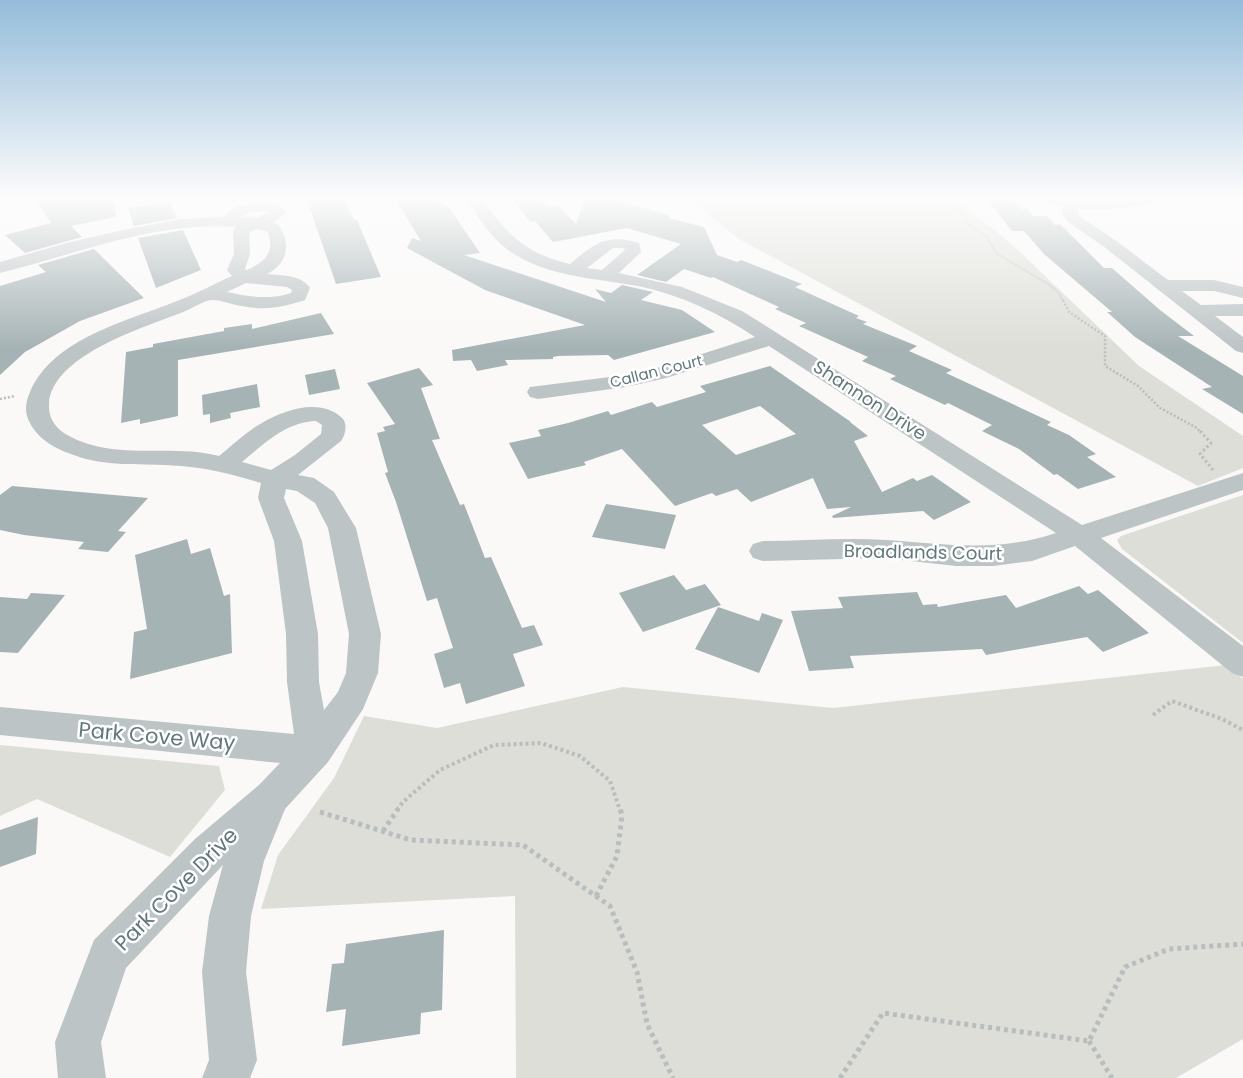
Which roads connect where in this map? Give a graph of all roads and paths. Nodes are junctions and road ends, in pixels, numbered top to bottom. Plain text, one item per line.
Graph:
1 (74, 247) edge
2 (242, 247) edge
3 (278, 247) edge
4 (515, 247) edge
5 (600, 247) edge
6 (633, 247) edge
7 (993, 247) edge
8 (1115, 247) edge
9 (0, 268) edge
10 (573, 270) junction
11 (605, 276) junction
12 (244, 277) junction
13 (1164, 286) junction
14 (1243, 293) edge
15 (211, 294) junction
16 (1243, 310) edge
17 (1196, 311) junction
18 (772, 338) junction
19 (1243, 347) edge
20 (538, 392) dead end
21 (223, 465) junction
22 (274, 479) junction
23 (1240, 483) edge
24 (1080, 536) junction
25 (764, 551) dead end
26 (1243, 664) edge
27 (1153, 715) dead end
28 (0, 721) edge
29 (1243, 730) edge
30 (315, 750) junction
31 (272, 797) junction
32 (320, 812) dead end
33 (383, 831) junction
34 (596, 896) junction
35 (1243, 944) edge
36 (1088, 1041) junction
37 (82, 1078) edge
38 (226, 1078) edge
39 (673, 1078) edge
40 (840, 1078) edge
41 (1112, 1078) edge

1 - 9 street, Park Cove Drive
2 - 12 street
3 - 12 street, Park Cove Drive
4 - 10 street, Shannon Drive
5 - 10 street
6 - 11 street
7 - 23 path
8 - 13 street
10 - 11 street, Shannon Drive
11 - 18 street, Shannon Drive
12 - 15 street, Park Cove Drive
12 - 15 street
13 - 14 street
13 - 17 street
15 - 21 street, Park Cove Drive
16 - 17 street
17 - 19 street
18 - 20 street, Callan Court
18 - 24 street, Shannon Drive
21 - 22 street, Park Cove Drive
21 - 22 street
22 - 30 street
22 - 30 street, Park Cove Drive
23 - 24 street, Broadlands Court
24 - 25 street, Broadlands Court
24 - 26 street, Shannon Drive
27 - 29 path
28 - 30 street, Park Cove Way
30 - 31 street, Park Cove Drive
31 - 37 street, Park Cove Drive
31 - 38 street, Park Cove Drive
32 - 33 path
33 - 34 path
33 - 34 path
34 - 39 path
35 - 36 path
36 - 40 path
36 - 41 path

